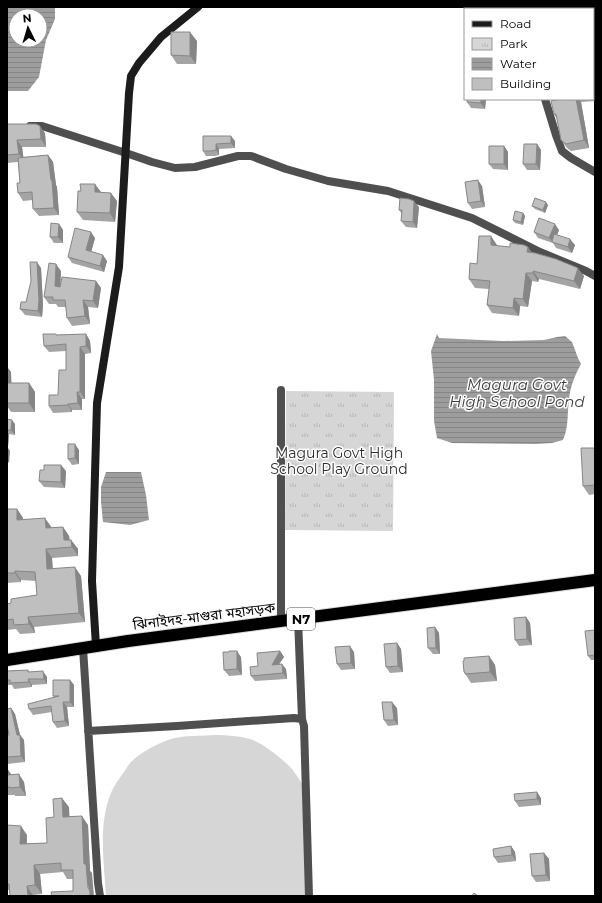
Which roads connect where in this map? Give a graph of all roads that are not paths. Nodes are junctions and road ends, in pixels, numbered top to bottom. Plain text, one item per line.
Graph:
1 (198, 7) edge
2 (545, 100) edge
3 (21, 126) edge
4 (126, 153) junction
5 (595, 172) edge
6 (595, 276) edge
7 (281, 390) dead end
8 (595, 580) edge
9 (298, 619) junction
10 (281, 621) junction
11 (96, 646) junction
12 (83, 648) junction
13 (7, 660) edge
14 (302, 719) junction
15 (88, 731) junction
16 (100, 896) edge
17 (309, 896) edge

1 - 4 main road
2 - 5 street
3 - 4 street
4 - 6 street
4 - 11 main road
7 - 10 street
8 - 9 highway, ঝিনাইদহ-মাগুরা মহাসড়ক / N7
9 - 10 highway, ঝিনাইদহ-মাগুরা মহাসড়ক / N7
9 - 14 street
10 - 11 highway, ঝিনাইদহ-মাগুরা মহাসড়ক / N7
11 - 12 highway, ঝিনাইদহ-মাগুরা মহাসড়ক / N7
12 - 13 highway, ঝিনাইদহ-মাগুরা মহাসড়ক / N7
12 - 15 street
14 - 15 street
14 - 17 street
15 - 16 street

